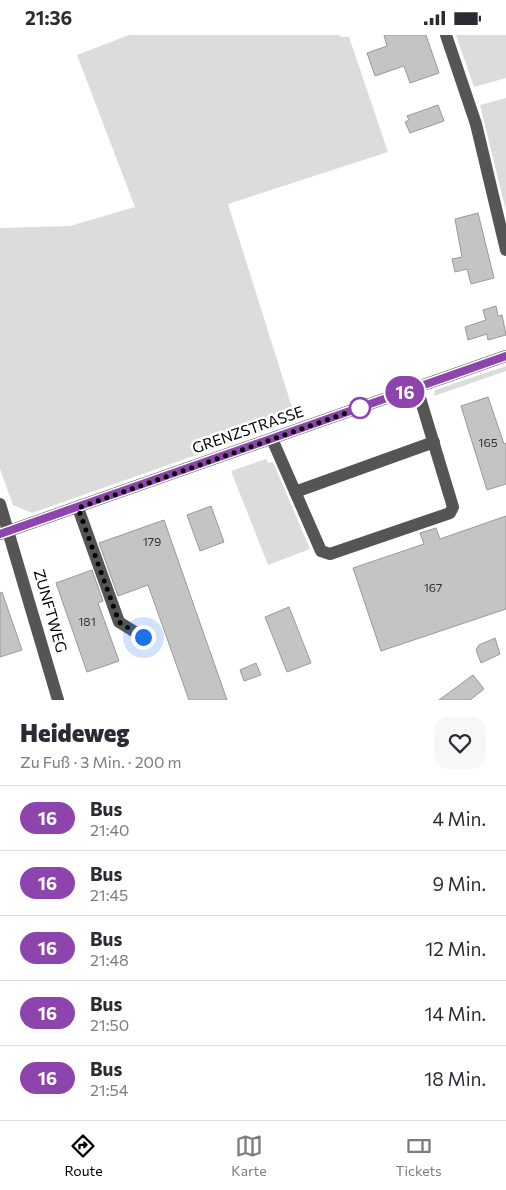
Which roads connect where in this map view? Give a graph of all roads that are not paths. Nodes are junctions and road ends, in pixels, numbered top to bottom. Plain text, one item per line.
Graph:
1 (446, 35) edge
2 (506, 250) edge
3 (506, 356) edge
4 (417, 388) junction
5 (272, 439) junction
6 (434, 442) junction
7 (295, 492) junction
8 (0, 504) edge
9 (78, 508) junction
10 (5, 532) edge
11 (143, 637) dead end
12 (58, 700) edge

1 - 2 street
3 - 4 street, GRENZSTRASSE
4 - 5 street, GRENZSTRASSE
4 - 6 street
5 - 7 street
5 - 9 street, GRENZSTRASSE
6 - 7 street
6 - 7 street
8 - 10 street, ZUNFTWEG
9 - 10 street, GRENZSTRASSE
9 - 11 street
10 - 12 street, ZUNFTWEG

